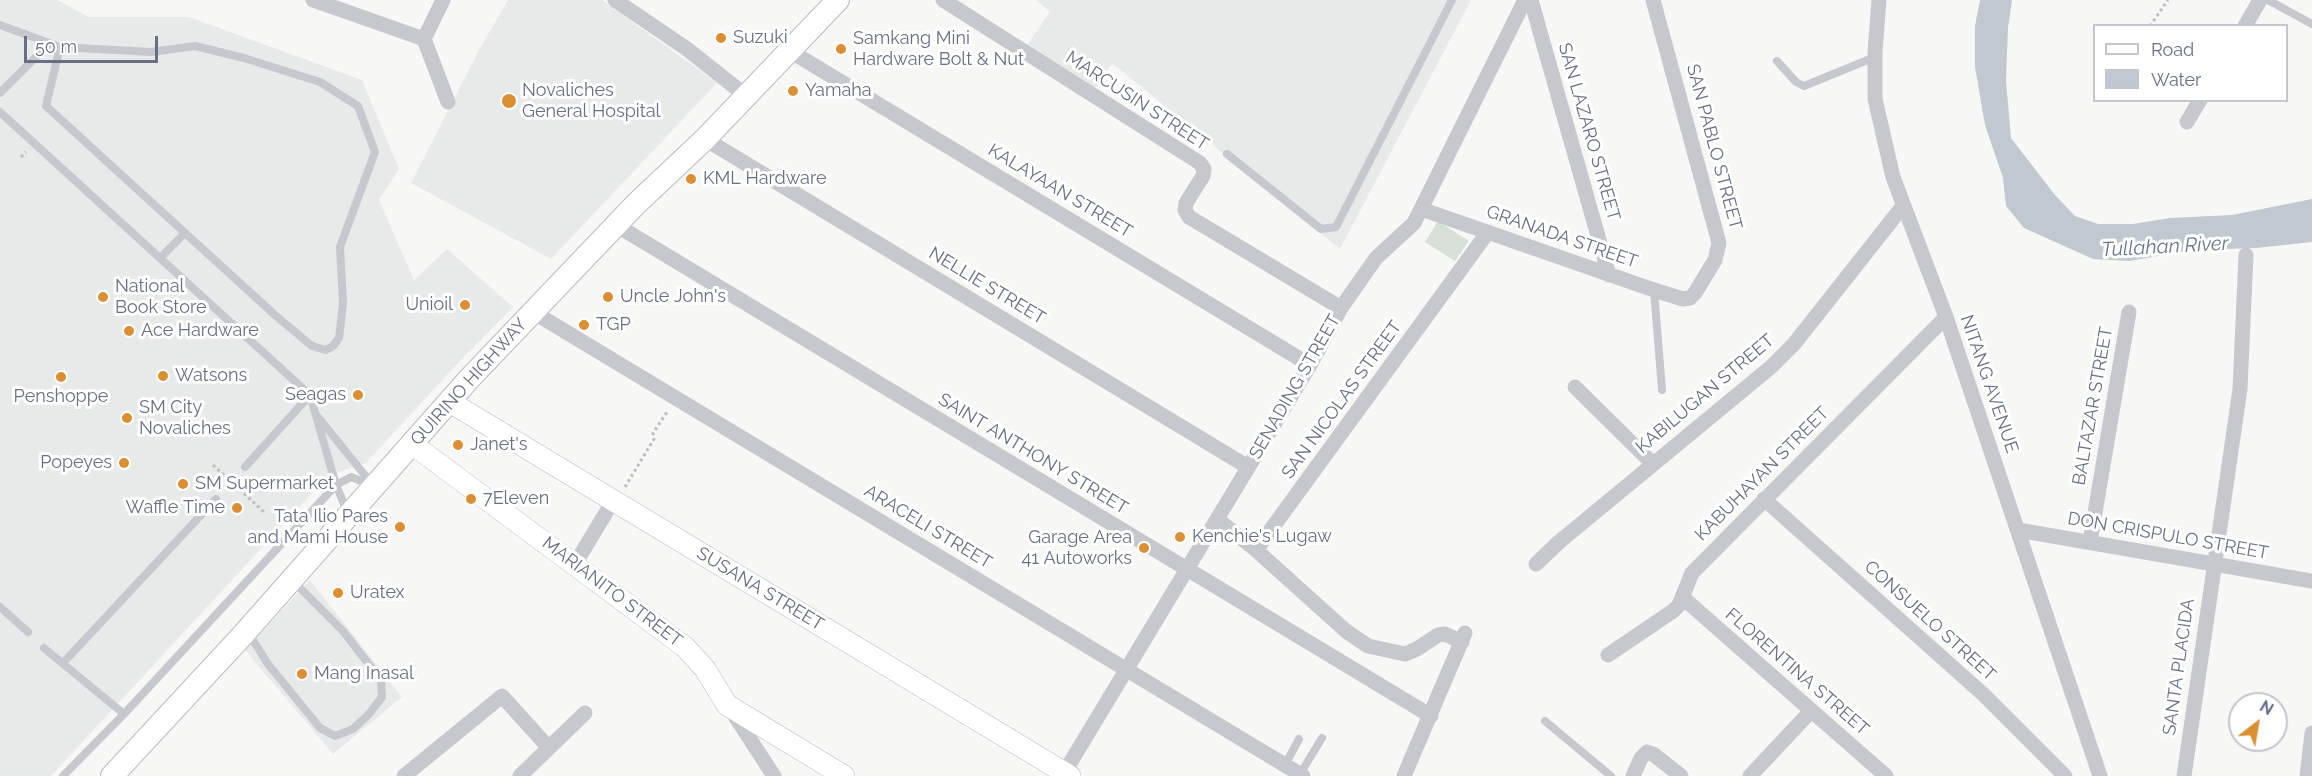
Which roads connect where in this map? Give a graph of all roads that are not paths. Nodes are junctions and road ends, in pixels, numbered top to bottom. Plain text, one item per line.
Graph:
1 (313, 0) edge
2 (443, 0) edge
3 (615, 0) edge
4 (838, 0) edge
5 (943, 0) edge
6 (1452, 0) edge
7 (1525, 0) edge
8 (1531, 0) edge
9 (1653, 0) edge
10 (1880, 0) edge
11 (2260, 0) edge
12 (2268, 0) edge
13 (2246, 24) edge
14 (2312, 24) edge
15 (0, 25) edge
16 (424, 39) junction
17 (49, 44) junction
18 (60, 47) junction
19 (790, 51) junction
20 (1875, 57) junction
21 (1777, 61) dead end
22 (0, 93) edge
23 (745, 95) junction
24 (448, 102) dead end
25 (2199, 102) edge
26 (0, 112) edge
27 (2187, 122) dead end
28 (705, 139) junction
29 (1227, 154) dead end
30 (1903, 206) junction
31 (1421, 209) junction
32 (616, 225) junction
33 (1488, 232) junction
34 (185, 233) junction
35 (2246, 255) dead end
36 (160, 258) junction
37 (1609, 275) junction
38 (1654, 290) junction
39 (1690, 298) joint
40 (1341, 309) junction
41 (533, 312) junction
42 (2129, 312) dead end
43 (1946, 317) junction
44 (1310, 365) junction
45 (1575, 387) dead end
46 (1662, 390) dead end
47 (310, 395) junction
48 (450, 402) junction
49 (314, 411) junction
50 (412, 444) junction
51 (1653, 464) junction
52 (246, 467) dead end
53 (1248, 467) junction
54 (336, 485) junction
55 (375, 487) junction
56 (216, 499) dead end
57 (1764, 499) junction
58 (614, 501) junction
59 (349, 515) junction
60 (1217, 519) junction
61 (2018, 530) junction
62 (2090, 542) junction
63 (1256, 550) junction
64 (575, 564) junction
65 (1536, 564) dead end
66 (2214, 564) junction
67 (1187, 569) junction
68 (291, 579) junction
69 (2312, 581) edge
70 (1682, 597) junction
71 (0, 607) edge
72 (247, 630) junction
73 (28, 632) dead end
74 (44, 648) dead end
75 (1608, 655) dead end
76 (63, 663) junction
77 (1126, 670) junction
78 (728, 705) junction
79 (1811, 711) junction
80 (585, 713) dead end
81 (124, 714) junction
82 (1431, 716) junction
83 (1545, 721) dead end
84 (2312, 733) edge
85 (1322, 738) dead end
86 (1299, 739) dead end
87 (549, 748) junction
88 (1285, 765) junction
89 (1065, 775) edge
90 (1302, 775) edge
91 (63, 776) edge
92 (112, 776) edge
93 (404, 776) edge
94 (520, 776) edge
95 (774, 776) edge
96 (844, 776) edge
97 (1404, 776) edge
98 (1611, 776) edge
99 (1633, 776) edge
100 (1681, 776) edge
101 (1749, 776) edge
102 (1886, 776) edge
103 (2065, 776) edge
104 (2100, 776) edge
105 (2184, 776) edge
106 (2307, 776) edge

1 - 16 street
2 - 16 street
3 - 23 street
4 - 19 main road, QUIRINO HIGHWAY
5 - 40 street, MARCUSIN STREET
6 - 29 lane
7 - 31 street, SENADING STREET
8 - 37 street, SAN LAZARO STREET
9 - 39 street, SAN PABLO STREET
10 - 20 street, NITANG AVENUE
11 - 13 street
12 - 14 lane
15 - 17 lane
16 - 24 street
17 - 18 lane
17 - 22 lane
18 - 34 lane
18 - 34 lane
19 - 23 main road, QUIRINO HIGHWAY
19 - 44 street, KALAYAAN STREET
20 - 21 lane
20 - 30 street, NITANG AVENUE
23 - 28 main road, QUIRINO HIGHWAY
25 - 27 street
26 - 36 lane
28 - 32 main road, QUIRINO HIGHWAY
28 - 53 street, NELLIE STREET
30 - 43 street, NITANG AVENUE
30 - 51 street, KABILUGAN STREET
31 - 33 street, GRANADA STREET
31 - 40 street, SENADING STREET
32 - 41 main road, QUIRINO HIGHWAY
32 - 67 street, SAINT ANTHONY STREET
33 - 37 street, GRANADA STREET
33 - 63 street, SAN NICOLAS STREET
34 - 36 lane
35 - 66 street, SANTA PLACIDA
36 - 47 lane
37 - 38 street, GRANADA STREET
38 - 39 street, GRANADA STREET
38 - 46 lane
40 - 44 street, SENADING STREET
41 - 48 main road, QUIRINO HIGHWAY
41 - 77 street, ARACELI STREET
42 - 62 street, BALTAZAR STREET
43 - 57 street, KABUHAYAN STREET
43 - 61 street, NITANG AVENUE
44 - 53 street, SENADING STREET
45 - 51 street
47 - 49 lane
47 - 52 lane
48 - 50 main road, QUIRINO HIGHWAY
48 - 58 street, SUSANA STREET
49 - 54 lane
49 - 55 lane
50 - 55 main road, QUIRINO HIGHWAY
50 - 64 street, MARIANITO STREET
51 - 65 street, KABILUGAN STREET
53 - 60 street, SENADING STREET
54 - 55 lane
54 - 59 lane
54 - 81 lane
55 - 59 main road, QUIRINO HIGHWAY
56 - 76 lane
57 - 70 street, KABUHAYAN STREET
57 - 103 street, CONSUELO STREET
58 - 64 street
58 - 89 street, SUSANA STREET
59 - 68 main road, QUIRINO HIGHWAY
60 - 63 street
60 - 67 street, SENADING STREET
61 - 62 street, DON CRISPULO STREET
61 - 104 street, NITANG AVENUE
62 - 66 street, DON CRISPULO STREET
63 - 82 street
64 - 78 street, MARIANITO STREET
66 - 69 street, DON CRISPULO STREET
66 - 105 street, SANTA PLACIDA
67 - 77 street, SENADING STREET
67 - 82 street, SAINT ANTHONY STREET
68 - 72 main road, QUIRINO HIGHWAY
68 - 72 lane
70 - 75 street, KABUHAYAN STREET
70 - 79 street, FLORENTINA STREET
71 - 73 lane
72 - 92 main road, QUIRINO HIGHWAY
74 - 76 lane
76 - 81 lane
77 - 88 street, ARACELI STREET
77 - 89 street, SENADING STREET
78 - 95 street, MARIANITO STREET
78 - 96 street
79 - 101 street
79 - 102 street, FLORENTINA STREET
80 - 87 street
81 - 91 lane
82 - 97 street
83 - 98 lane
84 - 106 street
85 - 90 lane
86 - 88 lane
87 - 93 street
87 - 94 street
88 - 90 street, ARACELI STREET
99 - 100 street

